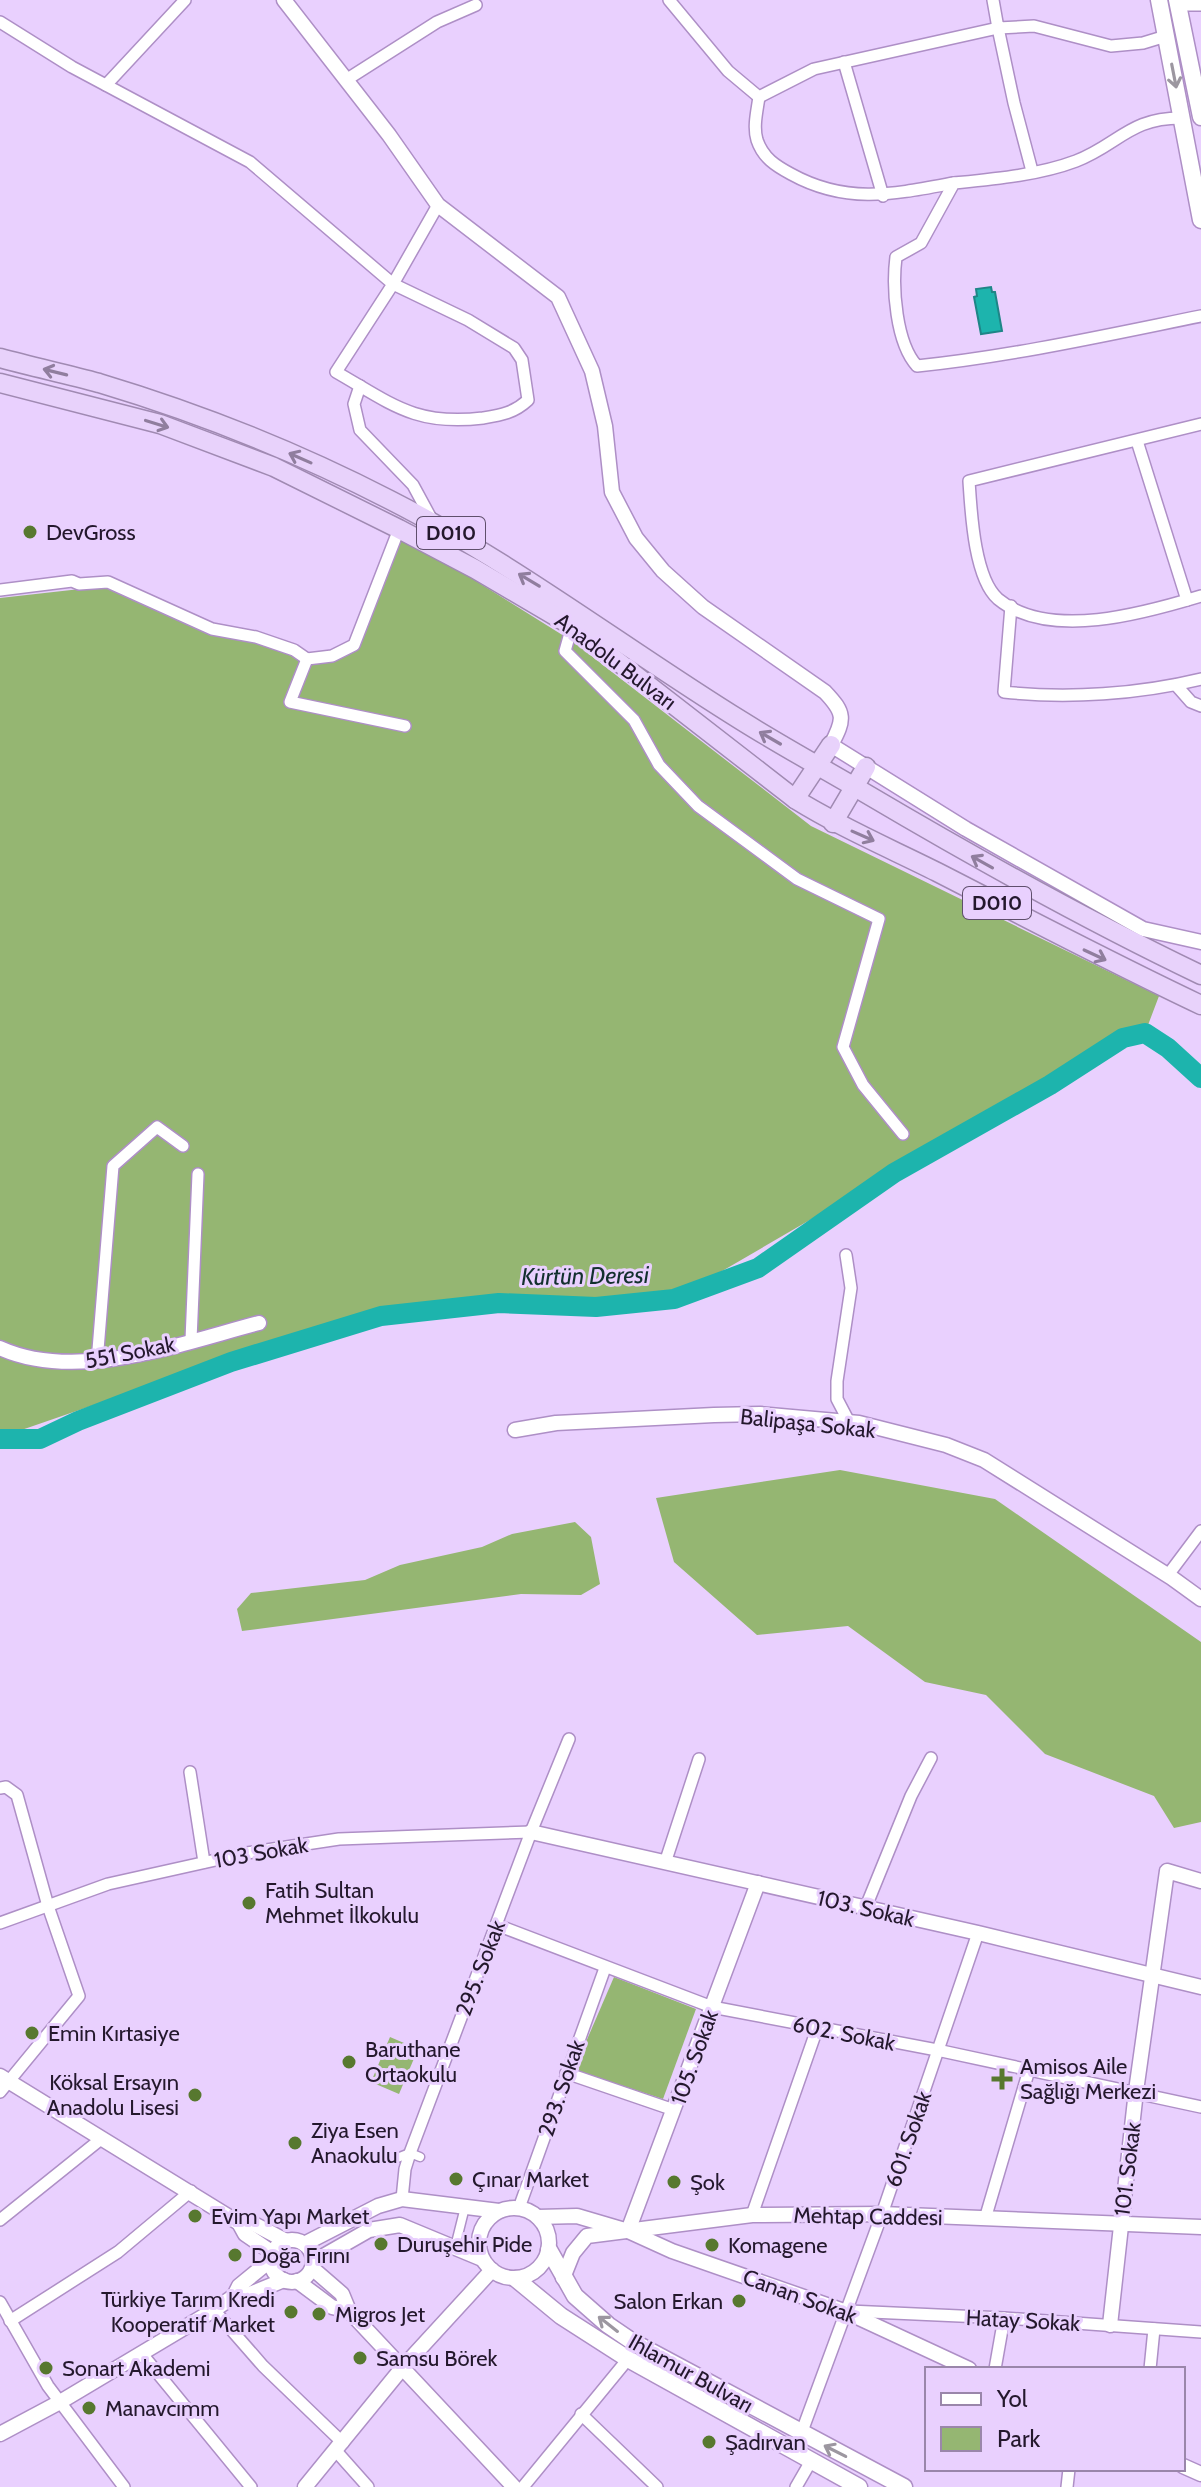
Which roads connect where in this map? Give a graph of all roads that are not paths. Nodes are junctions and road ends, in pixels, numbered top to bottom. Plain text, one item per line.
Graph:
1 (185, 0) edge
2 (284, 0) edge
3 (669, 0) edge
4 (993, 0) edge
5 (1159, 0) edge
6 (1178, 3) edge
7 (476, 5) dead end
8 (1201, 5) edge
9 (0, 22) edge
10 (998, 28) junction
11 (1166, 36) junction
12 (844, 62) junction
13 (346, 80) junction
14 (106, 85) junction
15 (759, 97) junction
16 (1201, 117) edge
17 (1183, 118) junction
18 (1032, 171) junction
19 (954, 183) junction
20 (883, 196) junction
21 (438, 205) junction
22 (1201, 220) edge
23 (393, 284) junction
24 (1201, 316) edge
25 (0, 358) edge
26 (0, 383) edge
27 (360, 386) junction
28 (1201, 424) edge
29 (1137, 441) junction
30 (433, 522) junction
31 (399, 529) junction
32 (0, 590) edge
33 (1201, 596) edge
34 (1187, 600) junction
35 (1011, 606) junction
36 (572, 626) junction
37 (307, 659) junction
38 (1201, 679) edge
39 (1176, 685) junction
40 (1201, 706) edge
41 (405, 726) dead end
42 (831, 745) junction
43 (817, 765) junction
44 (866, 767) junction
45 (854, 787) junction
46 (795, 799) junction
47 (833, 823) junction
48 (1201, 942) edge
49 (1201, 975) edge
50 (1201, 1005) edge
51 (903, 1134) dead end
52 (183, 1146) dead end
53 (198, 1174) dead end
54 (846, 1255) dead end
55 (259, 1323) dead end
56 (191, 1340) junction
57 (0, 1348) edge
58 (97, 1362) junction
59 (849, 1422) junction
60 (515, 1430) dead end
61 (1200, 1534) edge
62 (1168, 1575) junction
63 (1201, 1599) edge
64 (569, 1739) dead end
65 (931, 1758) dead end
66 (699, 1759) dead end
67 (190, 1772) dead end
68 (0, 1788) edge
69 (531, 1832) junction
70 (204, 1862) junction
71 (665, 1863) junction
72 (1201, 1881) edge
73 (758, 1883) junction
74 (48, 1906) junction
75 (865, 1909) junction
76 (0, 1923) edge
77 (497, 1925) junction
78 (978, 1933) junction
79 (605, 1968) junction
80 (1152, 1976) junction
81 (1201, 1987) edge
82 (712, 2007) junction
83 (817, 2029) junction
84 (937, 2050) junction
85 (1029, 2070) junction
86 (566, 2073) junction
87 (3, 2083) edge
88 (1136, 2091) junction
89 (1201, 2107) edge
90 (674, 2110) junction
91 (101, 2139) junction
92 (415, 2155) junction
93 (392, 2160) dead end
94 (191, 2191) junction
95 (402, 2199) junction
96 (465, 2207) junction
97 (519, 2208) junction
98 (499, 2211) junction
99 (882, 2214) junction
100 (752, 2215) junction
101 (538, 2217) junction
102 (985, 2219) junction
103 (0, 2220) edge
104 (239, 2223) junction
105 (1120, 2223) junction
106 (1201, 2227) edge
107 (628, 2231) junction
108 (286, 2241) junction
109 (304, 2244) junction
110 (455, 2247) junction
111 (549, 2250) junction
112 (273, 2256) junction
113 (312, 2265) junction
114 (487, 2265) junction
115 (563, 2278) junction
116 (516, 2279) junction
117 (290, 2281) junction
118 (234, 2296) junction
119 (0, 2302) edge
120 (214, 2310) junction
121 (349, 2311) junction
122 (844, 2311) junction
123 (1004, 2318) junction
124 (10, 2321) junction
125 (1110, 2325) junction
126 (1154, 2329) junction
127 (1201, 2332) edge
128 (142, 2354) junction
129 (628, 2359) junction
130 (403, 2367) junction
131 (965, 2367) edge
132 (995, 2367) edge
133 (1150, 2367) edge
134 (60, 2402) junction
135 (581, 2414) junction
136 (0, 2434) edge
137 (801, 2434) junction
138 (339, 2447) junction
139 (811, 2461) junction
140 (124, 2487) edge
141 (251, 2487) edge
142 (305, 2487) edge
143 (368, 2487) edge
144 (514, 2487) edge
145 (523, 2487) edge
146 (657, 2487) edge
147 (796, 2487) edge
148 (859, 2487) edge
149 (904, 2487) edge

1 - 14 street
2 - 13 street
3 - 15 street
4 - 10 street
5 - 11 main road
6 - 8 street
6 - 16 main road
7 - 13 street
9 - 14 street
10 - 11 street
10 - 12 street
10 - 18 street
11 -> 17 main road
12 - 15 street
12 - 20 street
13 - 21 street
14 - 23 street
15 - 20 street
17 - 18 street
17 - 22 main road
18 - 19 street
19 - 20 street
19 - 24 street
21 - 23 street
21 - 42 street
23 - 27 street
23 - 27 street
30 -> 25 highway, Anadolu Bulvarı / D010
26 -> 31 highway, Anadolu Bulvarı / D010
27 - 30 street
28 - 29 street
29 - 34 street
29 - 35 street
43 -> 30 highway, Anadolu Bulvarı / D010
31 - 36 highway, Anadolu Bulvarı / D010
31 - 37 street
32 - 37 street
33 - 34 street
34 - 35 street
35 - 39 street
36 - 46 highway, Anadolu Bulvarı / D010
36 - 51 street
37 - 41 street
38 - 39 street
39 - 40 street
42 - 43 highway
42 - 44 street
43 - 45 highway, Anadolu Bulvarı / D010
43 - 46 highway
44 - 45 highway
44 - 48 street
45 - 47 highway
49 -> 45 highway, Anadolu Bulvarı / D010
46 - 47 highway, Anadolu Bulvarı / D010
47 -> 50 highway, Anadolu Bulvarı / D010
52 - 58 street
53 - 56 street
54 - 59 street
55 - 56 street, 551 Sokak
56 - 58 street, 551 Sokak
57 - 58 street, 551 Sokak
59 - 60 street, Balipaşa Sokak
59 - 62 street, Balipaşa Sokak
61 - 62 street
62 - 63 street, Balipaşa Sokak
64 - 69 street, 295. Sokak
65 - 75 street
66 - 71 street
67 - 70 street
68 - 74 street
69 - 70 street, 103 Sokak
69 - 71 street, 103. Sokak
69 - 77 street, 295. Sokak
70 - 74 street, 103 Sokak
71 - 73 street, 103. Sokak
72 - 80 street, 101. Sokak
73 - 75 street, 103. Sokak
73 - 82 street, 105. Sokak
74 - 76 street, 103 Sokak
74 - 87 street
75 - 78 street, 103. Sokak
77 - 79 street, 602. Sokak
77 - 92 street, 295. Sokak
78 - 80 street, 103. Sokak
78 - 84 street, 601. Sokak
79 - 82 street, 602. Sokak
79 - 86 street, 293. Sokak
80 - 81 street, 103. Sokak
80 - 88 street, 101. Sokak
82 - 83 street, 602. Sokak
82 - 90 street, 105. Sokak
83 - 84 street, 602. Sokak
83 - 100 street
84 - 85 street, 602. Sokak
84 - 99 street, 601. Sokak
85 - 88 street, 602. Sokak
85 - 102 street
86 - 90 street
86 - 97 street, 293. Sokak
87 - 91 street
88 - 89 street, 602. Sokak
88 - 105 street, 101. Sokak
90 - 107 street, 105. Sokak
91 - 94 street
91 - 103 street
92 - 93 street
92 - 95 street, 295. Sokak
94 - 104 street
94 - 124 street
95 - 96 street
95 - 109 street
96 - 98 street
96 - 110 street
97 - 98 street
97 - 101 street
98 - 114 street
99 - 100 street, Mehtap Caddesi
99 - 102 street, Mehtap Caddesi
99 - 122 street, 601. Sokak
100 - 107 street, Mehtap Caddesi
101 - 107 street, Mehtap Caddesi
101 - 111 street
102 - 105 street, Mehtap Caddesi
104 - 108 street
104 - 112 street
105 - 106 street, Mehtap Caddesi
105 - 125 street, 101. Sokak
107 - 115 street
107 - 122 street, Canan Sokak
108 - 109 street
108 - 112 street
109 - 113 street
110 - 113 street
110 - 114 street
111 - 115 main road, Ihlamur Bulvarı
111 - 116 street
112 - 117 street
112 - 118 street
113 - 117 street
113 - 121 street
114 - 116 street
114 - 130 street
137 -> 115 main road, Ihlamur Bulvarı
116 - 129 main road, Ihlamur Bulvarı
117 - 118 street
117 - 121 street
118 - 120 street
119 - 124 street
120 - 128 street
120 - 138 street
121 - 130 street
122 - 123 street, Hatay Sokak
122 - 131 street, Canan Sokak
122 - 137 street, 601. Sokak
123 - 125 street, Hatay Sokak
123 - 132 street
124 - 134 street
125 - 126 street, Hatay Sokak
126 - 127 street, Hatay Sokak
126 - 133 street
128 - 134 street
128 - 141 street
129 - 135 street
129 - 139 main road, Ihlamur Bulvarı
130 - 138 street
130 - 144 street
134 - 136 street
134 - 140 street
135 - 145 street
135 - 146 street
149 -> 137 main road, Ihlamur Bulvarı
138 - 142 street
138 - 143 street
139 - 147 street
139 - 148 main road, Ihlamur Bulvarı

